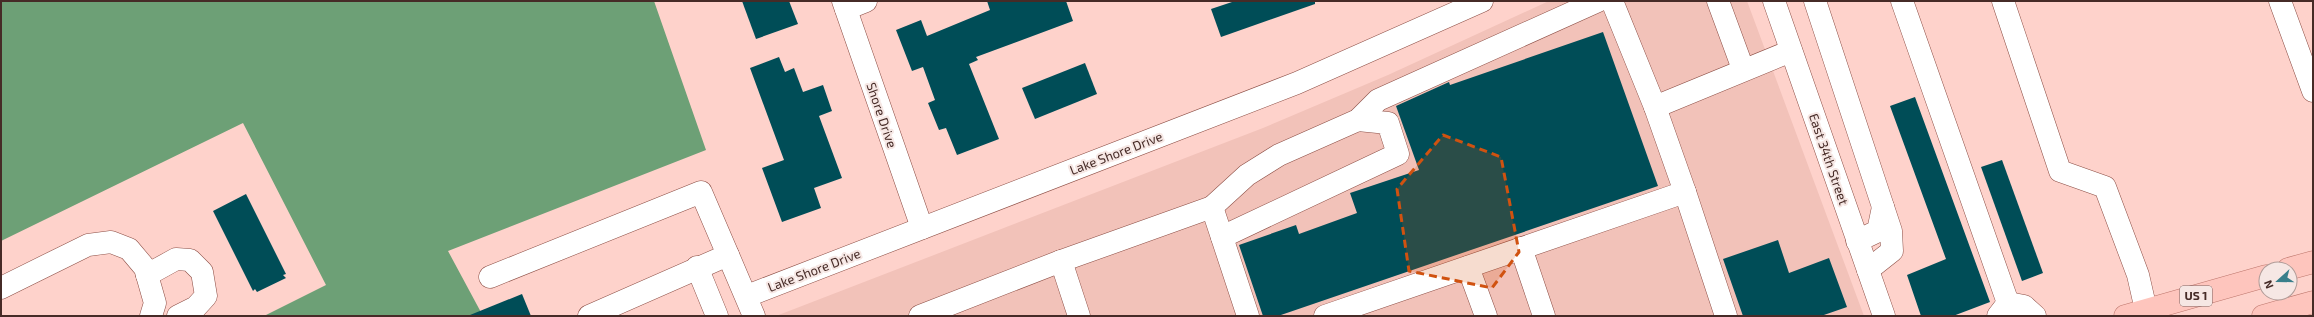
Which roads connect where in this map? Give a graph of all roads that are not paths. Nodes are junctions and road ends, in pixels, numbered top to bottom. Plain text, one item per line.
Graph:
1 (866, 1) edge
2 (1482, 1) edge
3 (1598, 1) edge
4 (1612, 1) edge
5 (1718, 1) edge
6 (1774, 1) edge
7 (1815, 1) edge
8 (1902, 1) edge
9 (2003, 1) edge
10 (2280, 1) edge
11 (844, 5) edge
12 (1791, 51) junction
13 (1743, 69) junction
14 (2313, 91) edge
15 (1655, 107) junction
16 (1358, 120) junction
17 (1685, 192) junction
18 (1212, 207) junction
19 (1883, 207) junction
20 (922, 228) junction
21 (1222, 237) junction
22 (1857, 241) junction
23 (1521, 248) junction
24 (728, 255) junction
25 (1061, 261) junction
26 (2313, 262) edge
27 (2298, 266) edge
28 (697, 267) junction
29 (1468, 267) junction
30 (1868, 270) junction
31 (147, 275) junction
32 (490, 277) dead end
33 (2258, 278) edge
34 (1, 288) edge
35 (2313, 302) edge
36 (751, 306) edge
37 (2003, 310) edge
38 (2135, 313) edge
39 (151, 316) edge
40 (178, 316) edge
41 (589, 316) edge
42 (717, 316) edge
43 (920, 316) edge
44 (1079, 316) edge
45 (1248, 316) edge
46 (1325, 316) edge
47 (1486, 316) edge
48 (1544, 316) edge
49 (1726, 316) edge
50 (1884, 316) edge
51 (2035, 316) edge
52 (2263, 316) edge

1 - 11 street
2 - 20 street, Lake Shore Drive
3 - 16 street
4 - 15 street
5 - 13 street
6 - 12 street, East 34th Street
7 - 19 street
8 - 37 street
9 - 38 street
10 - 14 street
11 - 20 street, Shore Drive
12 - 13 street
12 - 22 street, East 34th Street
13 - 15 street
15 - 17 street
16 - 18 street
16 - 21 street
17 - 23 street
17 - 49 street
18 - 21 street
18 - 25 street
19 - 22 street
19 - 30 street
20 - 36 street, Lake Shore Drive
21 - 45 street
22 - 30 street, East 34th Street
23 - 29 street
23 - 48 street
24 - 28 street
24 - 32 street
24 - 36 street
25 - 43 street
25 - 44 street
26 - 27 main road
28 - 41 street
28 - 42 street
29 - 46 street
29 - 47 street
30 - 50 street, East 34th Street
31 - 34 street
31 - 39 street
31 - 40 street
33 - 38 main road, US 1
35 - 52 main road
37 - 51 street

